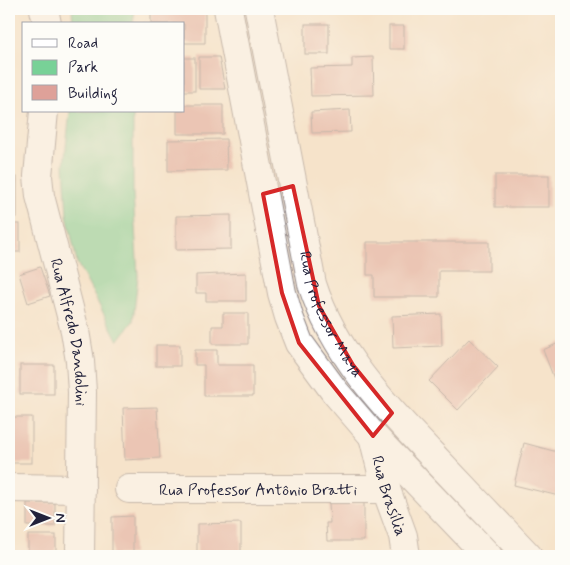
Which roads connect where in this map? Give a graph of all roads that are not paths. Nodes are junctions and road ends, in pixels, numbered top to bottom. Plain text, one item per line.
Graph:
1 (44, 9) edge
2 (228, 9) edge
3 (260, 9) edge
4 (47, 22) edge
5 (44, 112) edge
6 (293, 186) junction
7 (263, 194) junction
8 (392, 413) junction
9 (373, 436) junction
10 (9, 488) edge
11 (81, 489) junction
12 (129, 489) dead end
13 (386, 489) junction
14 (515, 552) edge
15 (80, 556) edge
16 (406, 556) edge
17 (488, 556) edge

1 - 4 main road
2 - 7 main road, Rua Professor Maya
3 - 6 main road, Rua Professor Maya
5 - 11 main road, Rua Alfredo Dandolini
6 - 7 main road
6 - 8 main road, Rua Professor Maya
7 - 9 main road, Rua Professor Maya
8 - 9 main road
8 - 14 main road, Rua Professor Maya
9 - 13 main road, Rua Brasília
9 - 17 main road, Rua Professor Maya
10 - 11 main road
11 - 15 main road, Rua Alfredo Dandolini
12 - 13 main road, Rua Professor Antônio Bratti
13 - 16 main road, Rua Brasília

